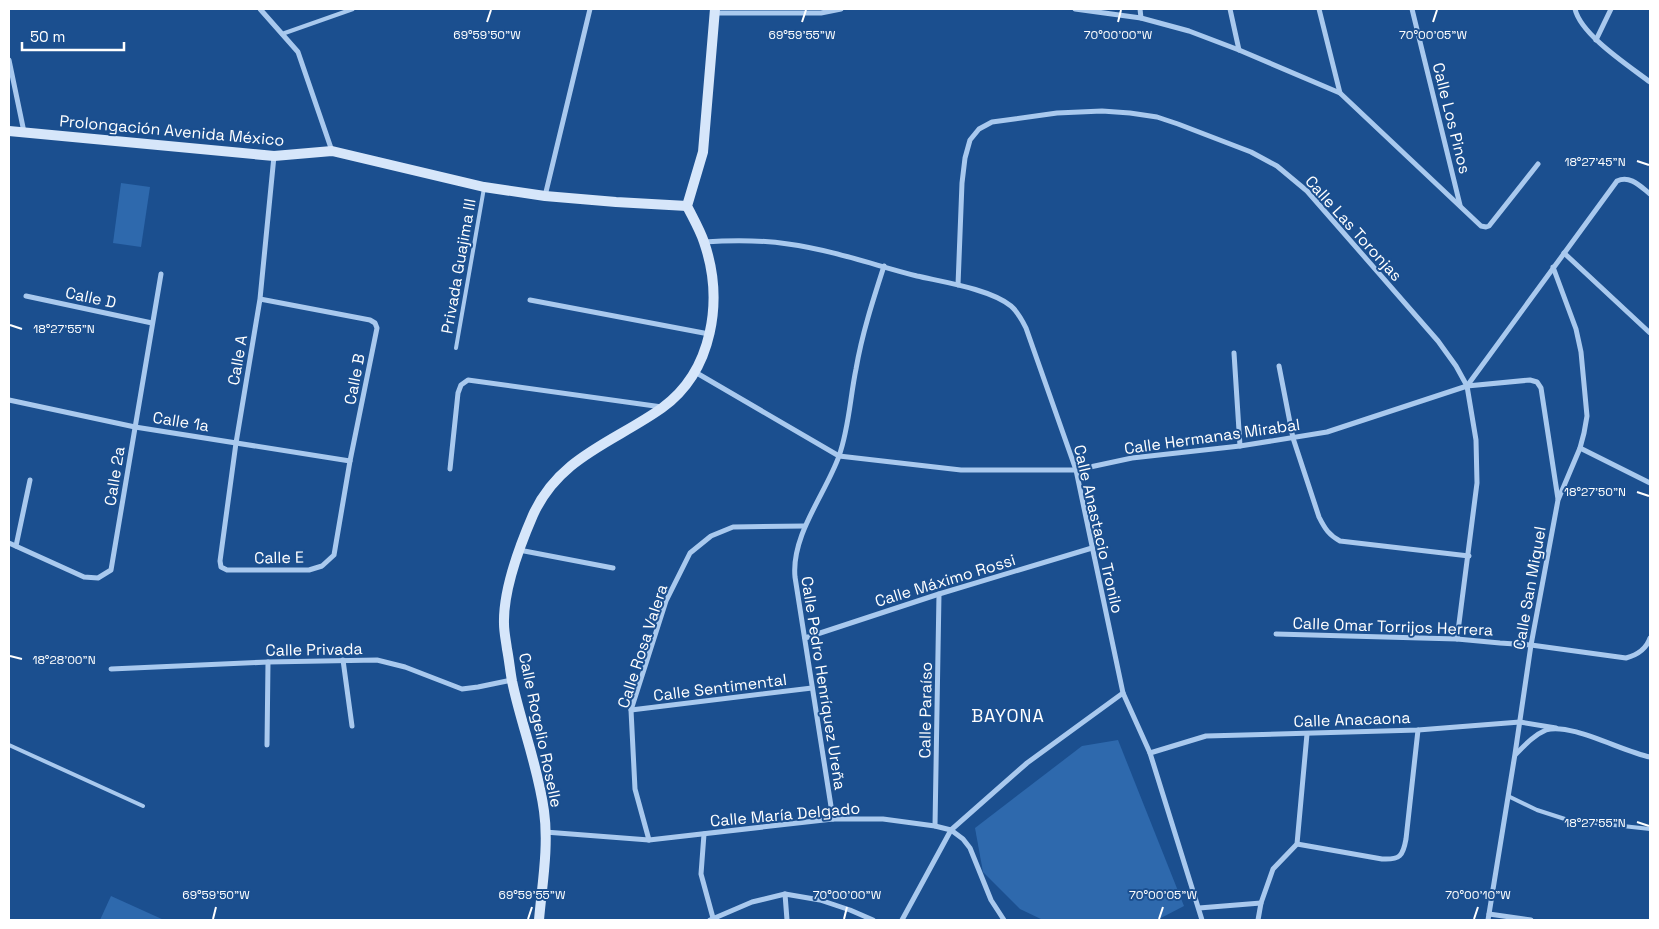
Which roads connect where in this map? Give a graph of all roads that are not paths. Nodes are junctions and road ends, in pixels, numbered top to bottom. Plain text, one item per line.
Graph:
1 (260, 9) edge
2 (353, 9) edge
3 (590, 9) edge
4 (841, 9) edge
5 (1075, 9) edge
6 (1140, 9) edge
7 (1230, 9) edge
8 (1319, 9) edge
9 (1412, 9) edge
10 (1575, 9) edge
11 (1612, 9) edge
12 (715, 11) edge
13 (1141, 18) junction
14 (282, 34) junction
15 (1596, 40) junction
16 (1239, 50) junction
17 (9, 60) edge
18 (1650, 82) edge
19 (1340, 93) junction
20 (9, 131) edge
21 (24, 132) junction
22 (332, 151) junction
23 (274, 156) junction
24 (1538, 164) dead end
25 (484, 187) junction
26 (1650, 194) edge
27 (545, 196) junction
28 (1460, 205) junction
29 (687, 206) junction
30 (704, 242) junction
31 (1564, 253) junction
32 (884, 266) junction
33 (1553, 267) junction
34 (160, 274) dead end
35 (958, 285) junction
36 (26, 296) dead end
37 (260, 299) junction
38 (530, 300) dead end
39 (152, 323) junction
40 (1650, 333) edge
41 (710, 334) junction
42 (456, 348) dead end
43 (1234, 353) dead end
44 (1279, 366) dead end
45 (695, 372) junction
46 (1467, 386) junction
47 (9, 400) edge
48 (662, 408) junction
49 (135, 426) junction
50 (1293, 438) junction
51 (236, 443) junction
52 (1240, 446) junction
53 (1580, 448) junction
54 (839, 456) junction
55 (350, 462) junction
56 (450, 469) dead end
57 (1076, 470) junction
58 (30, 480) dead end
59 (1650, 483) edge
60 (1558, 500) junction
61 (805, 526) junction
62 (9, 543) edge
63 (16, 546) junction
64 (1092, 548) junction
65 (519, 550) junction
66 (334, 555) joint
67 (1469, 556) junction
68 (221, 567) joint
69 (613, 568) dead end
70 (939, 594) junction
71 (1276, 634) dead end
72 (805, 638) junction
73 (1650, 638) edge
74 (1457, 639) junction
75 (1531, 645) junction
76 (343, 660) junction
77 (268, 662) junction
78 (111, 669) dead end
79 (512, 680) junction
80 (812, 688) junction
81 (1123, 693) junction
82 (631, 710) junction
83 (1520, 722) junction
84 (352, 726) dead end
85 (1556, 728) junction
86 (1418, 730) junction
87 (1307, 734) junction
88 (9, 745) edge
89 (267, 745) dead end
90 (1150, 753) junction
91 (1515, 754) junction
92 (1650, 757) edge
93 (1508, 796) junction
94 (143, 806) dead end
95 (833, 819) junction
96 (935, 826) junction
97 (1650, 829) edge
98 (951, 830) junction
99 (545, 832) junction
100 (704, 834) junction
101 (649, 840) junction
102 (1297, 844) junction
103 (785, 894) junction
104 (1261, 903) junction
105 (1199, 908) junction
106 (1489, 914) junction
107 (712, 919) edge
108 (539, 920) edge
109 (787, 920) edge
110 (873, 920) edge
111 (902, 920) edge
112 (1004, 920) edge
113 (1202, 920) edge
114 (1258, 920) edge
115 (1488, 920) edge
116 (1531, 920) edge

1 - 14 street
2 - 14 lane
3 - 27 street
4 - 12 street
5 - 13 street
6 - 13 street
7 - 16 street
8 - 19 street
9 - 28 street, Calle Los Pinos
10 - 15 street
11 - 15 street
12 - 29 street
13 - 16 street
14 - 22 street
15 - 18 street
16 - 19 street
17 - 21 street
19 - 28 street
20 - 21 street, Prolongación Avenida México
21 - 23 street, Prolongación Avenida México
22 - 23 street, Prolongación Avenida México
22 - 25 street, Prolongación Avenida México
23 - 37 street, Calle A
24 - 28 street
25 - 27 street, Prolongación Avenida México
25 - 42 lane, Privada Guajima III
26 - 31 street
27 - 29 street, Prolongación Avenida México
29 - 30 street, Calle Rogelio Roselle
30 - 32 street, Calle Anastacio Tronilo
30 - 41 street, Calle Rogelio Roselle
31 - 33 street
31 - 40 street
32 - 35 street, Calle Anastacio Tronilo
32 - 54 street, Calle Pedro Henríquez Ureña
33 - 46 street
33 - 53 street, Calle San Miguel
34 - 39 street, Calle 2a
35 - 46 street, Calle Las Toronjas
35 - 57 street, Calle Anastacio Tronilo
36 - 39 street, Calle D
37 - 51 street, Calle A
37 - 55 street, Calle B
38 - 41 street
39 - 49 street, Calle 2a
41 - 45 street, Calle Rogelio Roselle
43 - 52 street
44 - 50 street
45 - 48 street, Calle Rogelio Roselle
45 - 54 street, Calle Hermanas Mirabal
46 - 50 street, Calle Hermanas Mirabal
46 - 60 street, Calle Hermanas Mirabal
46 - 67 street, Calle Las Toronjas
47 - 49 street, Calle 1a
48 - 56 street
48 - 65 street, Calle Rogelio Roselle
49 - 51 street, Calle 1a
49 - 63 street, Calle 2a
50 - 52 street, Calle Hermanas Mirabal
50 - 67 street
51 - 55 street, Calle 1a
51 - 68 street, Calle A
52 - 57 street, Calle Hermanas Mirabal
53 - 59 street
53 - 60 street, Calle San Miguel
54 - 57 street, Calle Hermanas Mirabal
54 - 61 street, Calle Pedro Henríquez Ureña
55 - 66 street, Calle B
57 - 64 street, Calle Anastacio Tronilo
58 - 63 street
60 - 75 street, Calle San Miguel
61 - 72 street, Calle Pedro Henríquez Ureña
61 - 82 street, Calle Rosa Valera
62 - 63 street, Calle 2a
64 - 70 street, Calle Máximo Rossi
64 - 81 street, Calle Anastacio Tronilo
65 - 69 street
65 - 79 street, Calle Rogelio Roselle
66 - 68 street, Calle E
67 - 74 street, Calle Las Toronjas
70 - 72 street, Calle Máximo Rossi
70 - 96 street, Calle Paraíso
71 - 74 street, Calle Omar Torrijos Herrera
72 - 80 street, Calle Pedro Henríquez Ureña
73 - 75 street, Calle Omar Torrijos Herrera
74 - 75 street, Calle Omar Torrijos Herrera
75 - 83 street, Calle San Miguel
76 - 77 street, Calle Privada
76 - 79 street, Calle Privada
76 - 84 street
77 - 78 street, Calle Privada
77 - 89 street
79 - 99 street, Calle Rogelio Roselle
80 - 82 street, Calle Sentimental
80 - 95 street, Calle Pedro Henríquez Ureña
81 - 90 street, Calle Anastacio Tronilo
81 - 98 street
82 - 101 street, Calle Rosa Valera
83 - 85 street, Calle Anacaona
83 - 86 street, Calle Anacaona
83 - 91 street, Calle San Miguel
85 - 91 street
85 - 92 street, Calle Anacaona
86 - 87 street, Calle Anacaona
86 - 102 street
87 - 90 street, Calle Anacaona
87 - 102 street
88 - 94 lane
90 - 105 street, Calle Anastacio Tronilo
91 - 93 street, Calle San Miguel
93 - 97 lane
93 - 106 street, Calle San Miguel
95 - 96 street, Calle María Delgado
95 - 100 street, Calle María Delgado
96 - 98 street, Calle María Delgado
98 - 111 street
98 - 112 street, Calle María Delgado
99 - 101 street, Calle María Delgado
99 - 108 street, Calle Rogelio Roselle
100 - 101 street, Calle María Delgado
100 - 107 street
102 - 104 street
103 - 107 street
103 - 109 street
103 - 110 street
104 - 105 street
104 - 114 street
105 - 113 street, Calle Anastacio Tronilo
106 - 115 street, Calle San Miguel
106 - 116 street

